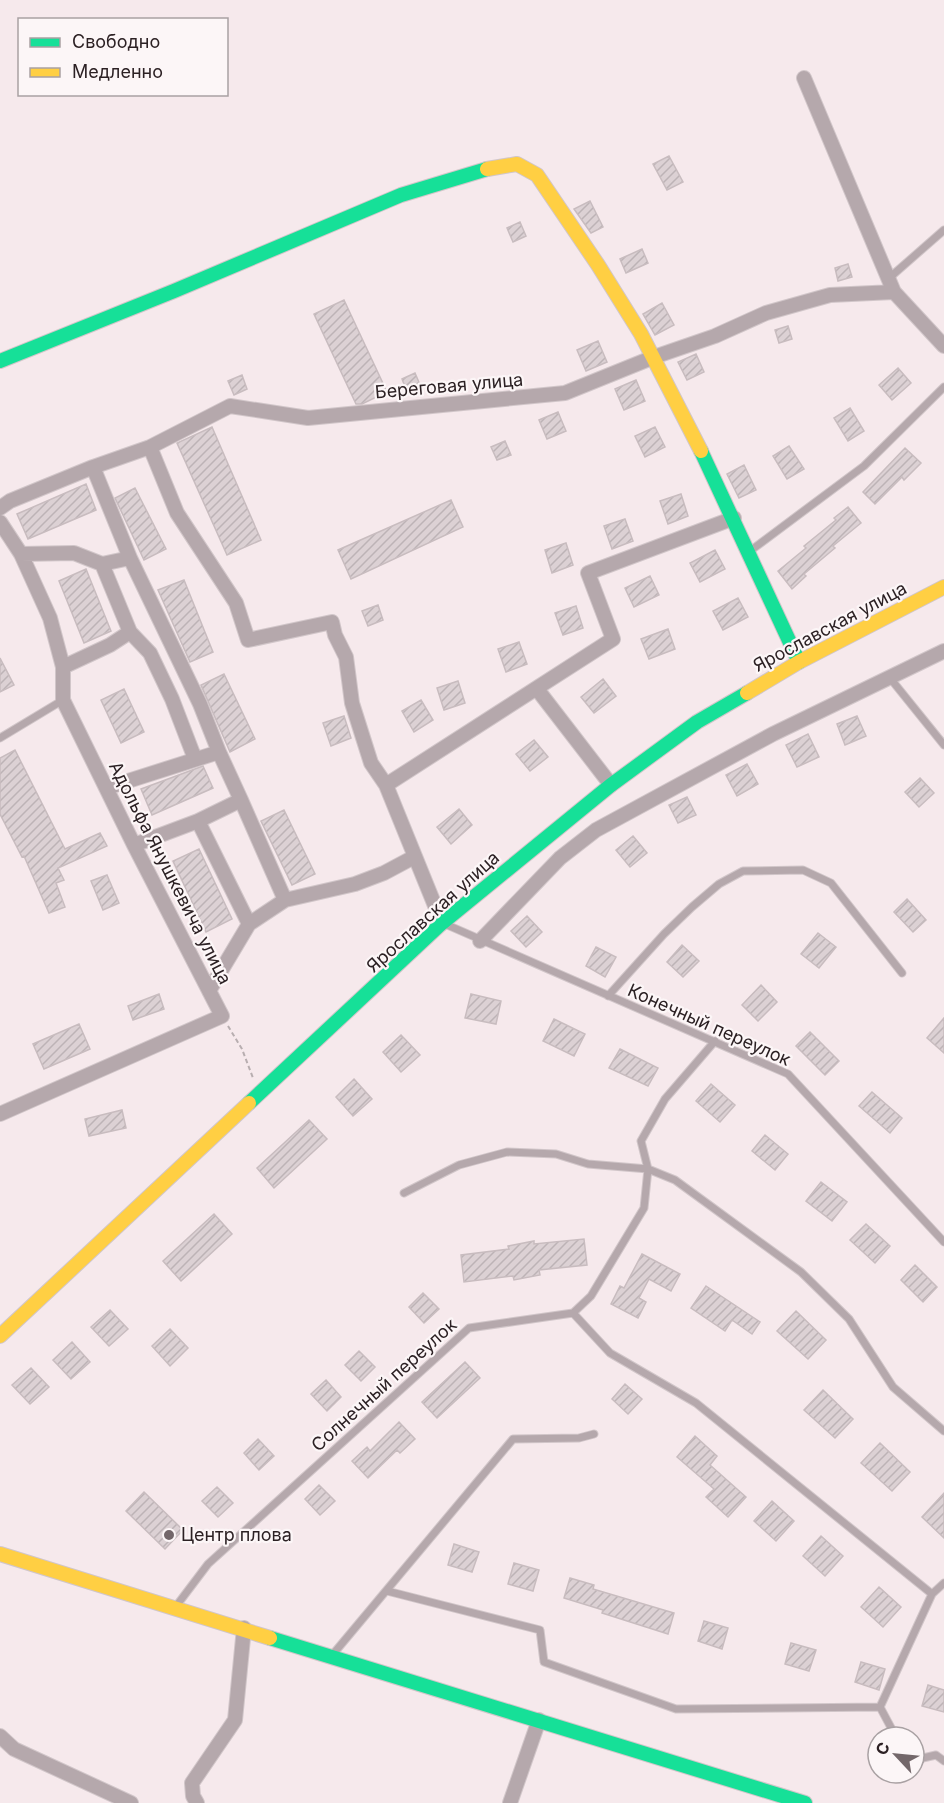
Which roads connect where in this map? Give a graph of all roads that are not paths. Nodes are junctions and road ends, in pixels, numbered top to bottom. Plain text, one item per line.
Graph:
1 (804, 78) dead end
2 (944, 230) edge
3 (891, 286) junction
4 (944, 346) edge
5 (654, 357) junction
6 (0, 361) edge
7 (944, 387) edge
8 (150, 447) junction
9 (93, 467) junction
10 (5, 504) edge
11 (734, 518) junction
12 (0, 522) edge
13 (748, 553) junction
14 (21, 554) junction
15 (130, 558) junction
16 (102, 564) junction
17 (944, 587) edge
18 (130, 632) junction
19 (944, 651) edge
20 (799, 662) junction
21 (63, 667) junction
22 (890, 678) junction
23 (537, 689) junction
24 (63, 700) junction
25 (0, 738) edge
26 (944, 745) edge
27 (219, 752) junction
28 (195, 759) junction
29 (386, 785) junction
30 (610, 786) junction
31 (106, 788) junction
32 (241, 800) junction
33 (198, 821) junction
34 (134, 845) junction
35 (414, 857) junction
36 (285, 900) junction
37 (442, 923) junction
38 (249, 924) junction
39 (480, 941) junction
40 (902, 973) dead end
41 (209, 991) junction
42 (608, 996) junction
43 (715, 1041) junction
44 (0, 1114) edge
45 (648, 1169) junction
46 (404, 1193) dead end
47 (944, 1242) edge
48 (573, 1313) junction
49 (0, 1336) edge
50 (944, 1431) edge
51 (594, 1434) dead end
52 (0, 1554) edge
53 (944, 1583) edge
54 (387, 1591) junction
55 (932, 1594) junction
56 (176, 1607) junction
57 (244, 1628) junction
58 (333, 1656) junction
59 (880, 1707) junction
60 (539, 1720) junction
61 (890, 1725) edge
62 (0, 1736) edge
63 (926, 1757) edge
64 (944, 1761) edge
65 (130, 1803) edge
66 (196, 1803) edge
67 (510, 1803) edge
68 (805, 1803) edge

1 - 3 street
2 - 3 lane
3 - 4 street
3 - 5 street, Береговая улица
5 - 6 main road
5 - 8 street, Береговая улица
5 - 11 main road
7 - 13 lane
8 - 9 street, Береговая улица
8 - 29 street
9 - 10 street, Береговая улица
9 - 15 street
11 - 13 main road
11 - 23 street
12 - 14 street, Адольфа Янушкевича улица
13 - 20 main road
14 - 16 street
14 - 21 street, Адольфа Янушкевича улица
15 - 16 street
15 - 27 street
16 - 18 street
17 - 20 main road, Ярославская улица
18 - 21 street
18 - 28 street
19 - 22 street
20 - 30 main road, Ярославская улица
21 - 24 street, Адольфа Янушкевича улица
22 - 26 lane
22 - 39 street
23 - 29 street
23 - 30 street
24 - 25 lane
24 - 31 street, Адольфа Янушкевича улица
27 - 28 street
27 - 32 street
28 - 31 street
29 - 35 street
30 - 37 main road, Ярославская улица
31 - 34 street, Адольфа Янушкевича улица
32 - 33 street
32 - 36 street
33 - 34 street
33 - 38 street
34 - 41 street, Адольфа Янушкевича улица
35 - 36 street
35 - 37 street
36 - 38 street
37 - 39 lane, Конечный переулок
37 - 49 main road, Ярославская улица
38 - 41 street
39 - 42 lane, Конечный переулок
40 - 42 lane
41 - 44 street, Адольфа Янушкевича улица
42 - 43 lane, Конечный переулок
43 - 45 lane
43 - 47 lane, Конечный переулок
45 - 46 lane
45 - 48 lane
45 - 50 lane
48 - 55 lane
48 - 56 lane, Солнечный переулок
51 - 54 lane
52 - 56 main road
53 - 55 lane
54 - 58 lane
54 - 59 lane
55 - 59 lane
56 - 57 main road
57 - 58 main road
57 - 66 street
58 - 60 main road
59 - 61 lane
60 - 67 street
60 - 68 main road
62 - 65 street
63 - 64 lane

